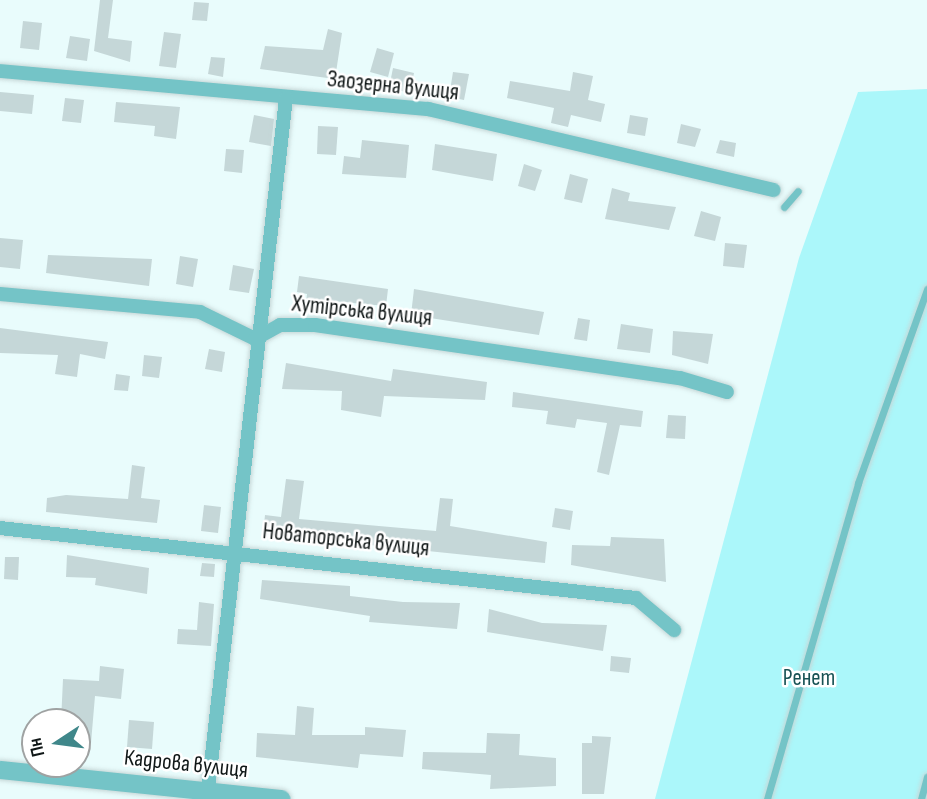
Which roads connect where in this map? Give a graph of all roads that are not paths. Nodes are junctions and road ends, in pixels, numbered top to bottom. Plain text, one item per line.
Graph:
1 (0, 71) edge
2 (286, 98) junction
3 (774, 190) dead end
4 (798, 191) dead end
5 (784, 207) dead end
6 (927, 289) edge
7 (0, 294) edge
8 (255, 339) junction
9 (727, 392) dead end
10 (0, 528) edge
11 (231, 551) junction
12 (674, 630) dead end
13 (0, 770) edge
14 (927, 777) edge
15 (208, 790) junction
16 (282, 799) edge
17 (767, 799) edge
18 (921, 799) edge

1 - 2 street, Заозерна вулиця
2 - 3 street, Заозерна вулиця
2 - 8 street
4 - 5 lane
6 - 17 lane
7 - 8 street
8 - 9 street, Хутірська вулиця
8 - 11 street
10 - 11 street, Новаторська вулиця
11 - 12 street, Новаторська вулиця
11 - 15 street
13 - 15 street, Кадрова вулиця
14 - 18 lane
15 - 16 street, Кадрова вулиця

